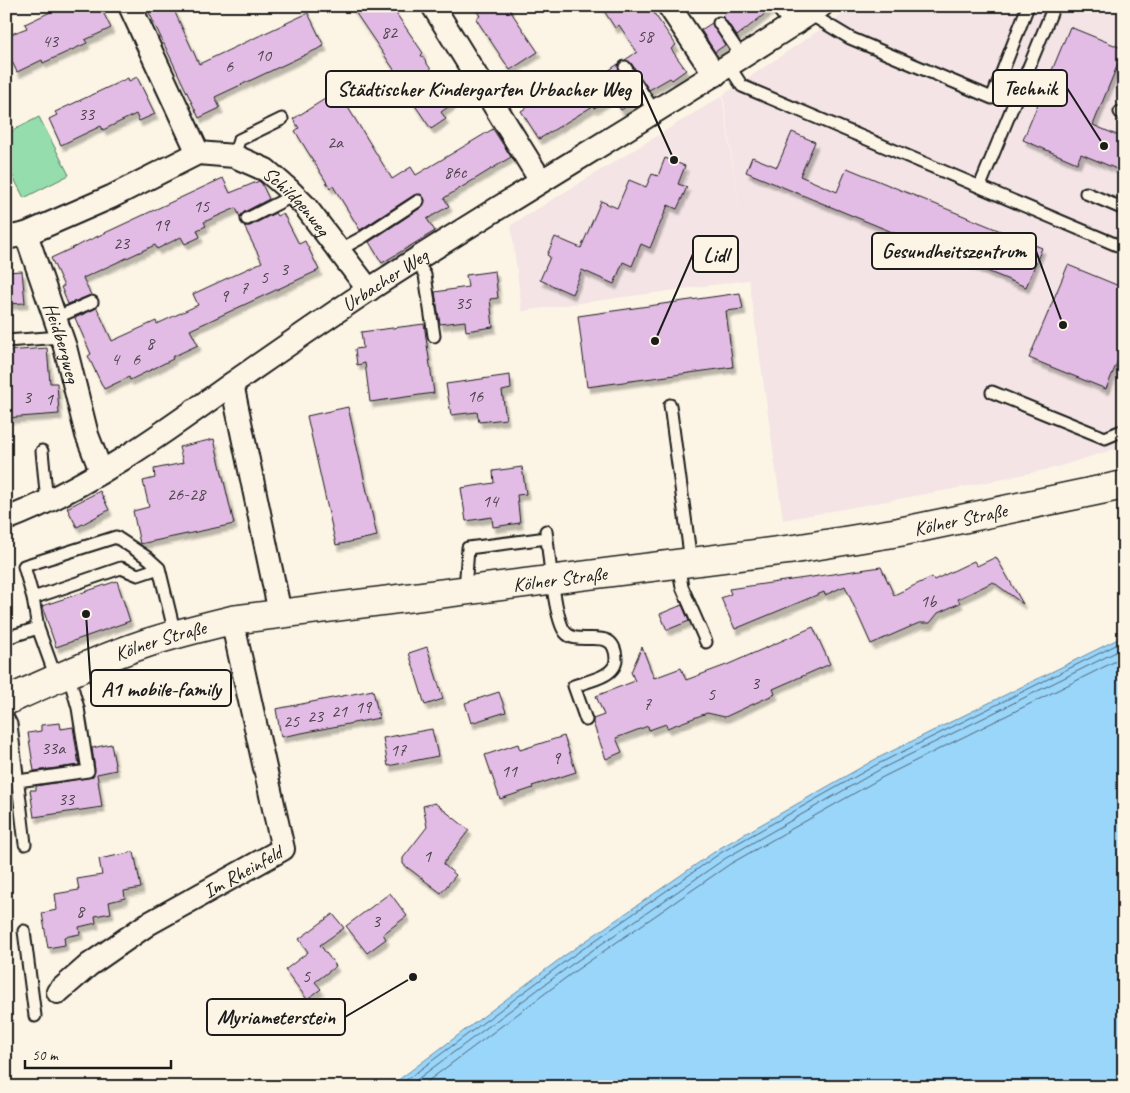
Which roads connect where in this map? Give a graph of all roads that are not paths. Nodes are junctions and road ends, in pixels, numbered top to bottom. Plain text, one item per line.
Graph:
1 (130, 6) edge
2 (434, 6) edge
3 (669, 6) edge
4 (1028, 6) edge
5 (1054, 6) edge
6 (803, 12) edge
7 (719, 23) dead end
8 (625, 66) dead end
9 (729, 66) junction
10 (655, 112) junction
11 (282, 119) dead end
12 (198, 153) junction
13 (234, 156) junction
14 (541, 180) junction
15 (980, 186) junction
16 (1086, 193) dead end
17 (294, 195) junction
18 (418, 201) dead end
19 (1124, 209) edge
20 (247, 219) dead end
21 (16, 236) edge
22 (1124, 248) edge
23 (339, 250) junction
24 (416, 260) junction
25 (369, 290) junction
26 (92, 302) dead end
27 (58, 328) junction
28 (434, 336) dead end
29 (6, 341) edge
30 (232, 384) junction
31 (992, 392) dead end
32 (670, 404) dead end
33 (1124, 430) edge
34 (42, 451) dead end
35 (102, 471) junction
36 (1124, 485) edge
37 (50, 498) junction
38 (6, 519) edge
39 (685, 562) junction
40 (159, 568) junction
41 (553, 579) junction
42 (466, 590) junction
43 (33, 598) junction
44 (280, 613) junction
45 (232, 620) junction
46 (38, 628) junction
47 (175, 634) junction
48 (6, 638) edge
49 (706, 642) dead end
50 (62, 676) junction
51 (6, 701) edge
52 (6, 714) edge
53 (586, 720) dead end
54 (18, 781) junction
55 (25, 844) dead end
56 (24, 930) dead end
57 (58, 992) dead end
58 (35, 1016) dead end

1 - 12 street
2 - 14 street
3 - 9 street
4 - 6 lane
5 - 15 lane
6 - 9 street, Urbacher Weg
7 - 9 lane
8 - 10 lane
9 - 10 street, Urbacher Weg
9 - 15 lane
10 - 14 street, Urbacher Weg
11 - 13 lane
12 - 13 street, Schildgenweg
12 - 21 street
13 - 17 street, Schildgenweg
14 - 24 street, Urbacher Weg
15 - 22 lane
16 - 19 lane
17 - 20 lane
17 - 23 street, Schildgenweg
18 - 23 lane
21 - 27 street, Heidbergweg
23 - 25 street, Schildgenweg
24 - 25 street, Urbacher Weg
24 - 28 lane
25 - 30 street, Urbacher Weg
26 - 27 lane
27 - 29 lane
27 - 35 street, Heidbergweg
30 - 35 street, Urbacher Weg
30 - 44 street
31 - 33 lane
32 - 39 lane
34 - 37 lane
35 - 37 street, Urbacher Weg
36 - 39 main road, Kölner Straße
37 - 38 street, Urbacher Weg
39 - 41 main road, Kölner Straße
39 - 49 lane
40 - 43 lane
40 - 43 lane
40 - 47 lane
41 - 42 main road, Kölner Straße
41 - 42 lane
41 - 53 lane
42 - 44 main road, Kölner Straße
43 - 46 lane
44 - 45 main road, Kölner Straße
45 - 47 main road, Kölner Straße
45 - 57 street, Im Rheinfeld
46 - 48 lane
46 - 50 lane
47 - 50 main road, Kölner Straße
50 - 51 main road, Kölner Straße
50 - 54 lane
52 - 54 lane
54 - 55 lane
56 - 58 lane

